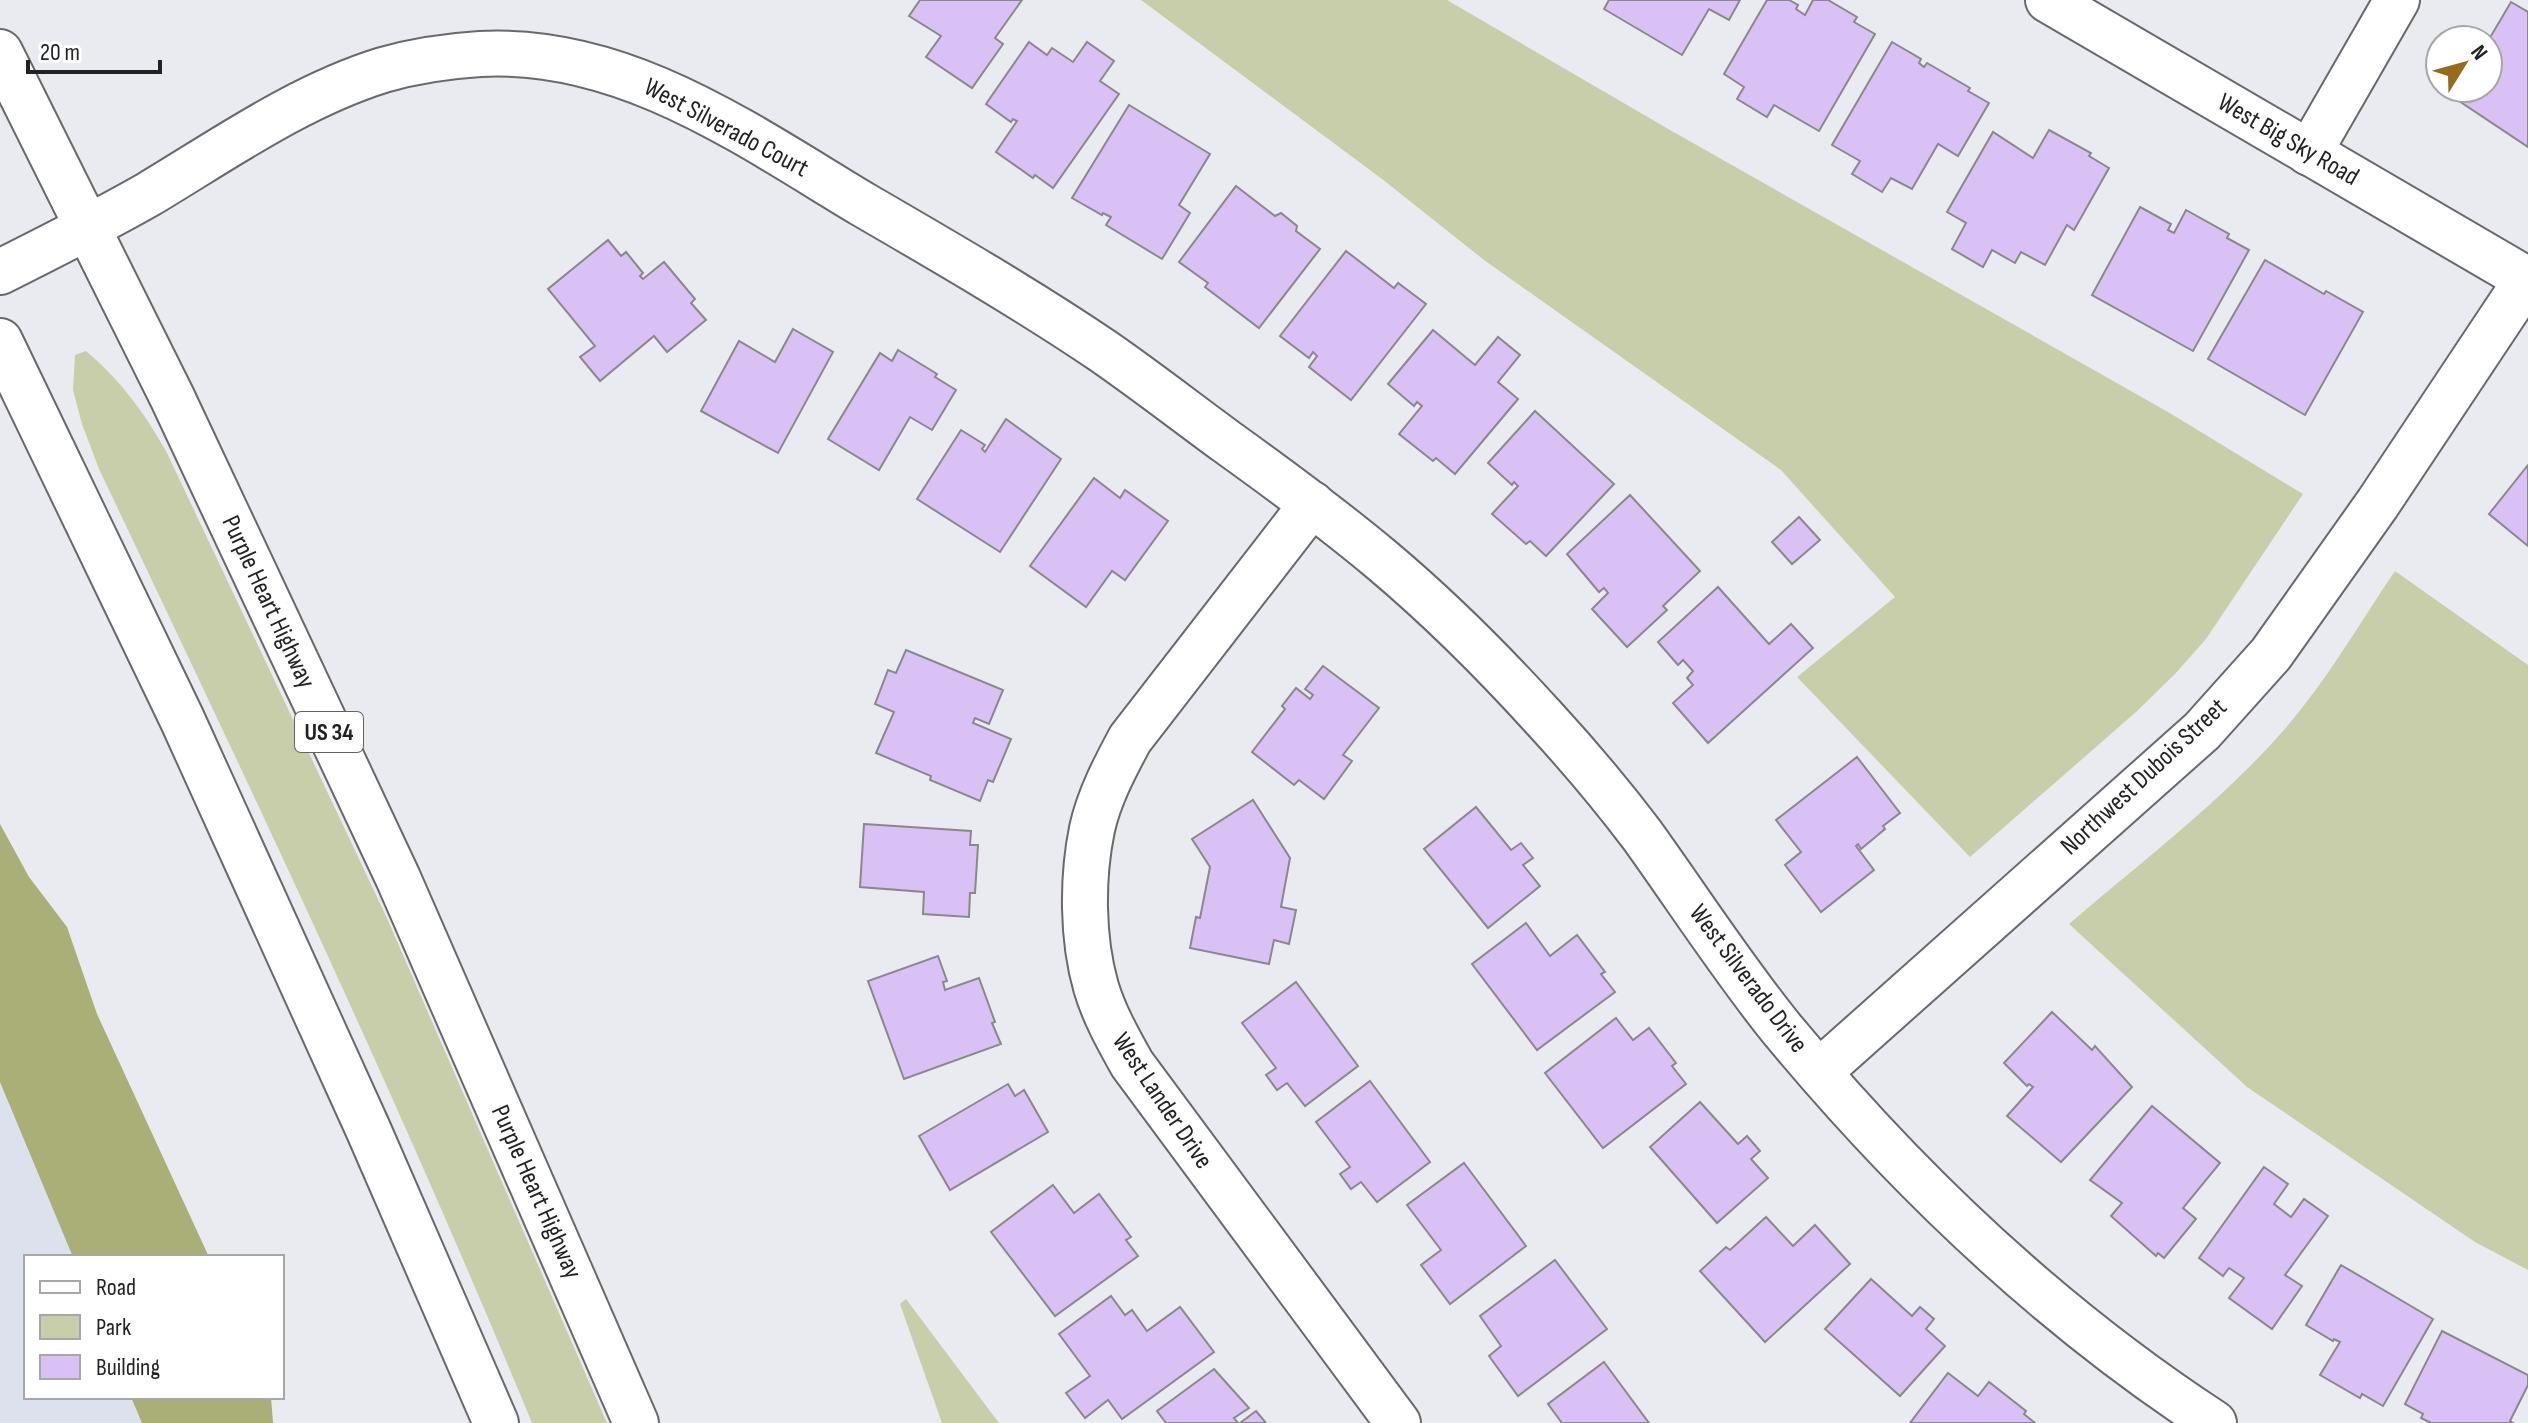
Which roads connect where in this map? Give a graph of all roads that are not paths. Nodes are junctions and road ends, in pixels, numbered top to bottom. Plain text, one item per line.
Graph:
1 (2048, 0) edge
2 (2397, 0) edge
3 (0, 52) edge
4 (2309, 153) junction
5 (88, 228) junction
6 (0, 272) edge
7 (2527, 280) edge
8 (0, 341) edge
9 (1312, 504) junction
10 (1819, 1072) junction
11 (496, 1423) edge
12 (636, 1423) edge
13 (1398, 1423) edge
14 (2214, 1423) edge

1 - 4 street, West Big Sky Road
2 - 4 street
3 - 5 street, Purple Heart Highway / US 34
4 - 7 street, West Big Sky Road
5 - 6 street, West Silverado Court
5 - 9 street, West Silverado Court
5 - 12 street, Purple Heart Highway / US 34
7 - 10 street, Northwest Dubois Street
8 - 11 street
9 - 10 street, West Silverado Drive
9 - 13 street, West Lander Drive
10 - 14 street, West Silverado Drive

